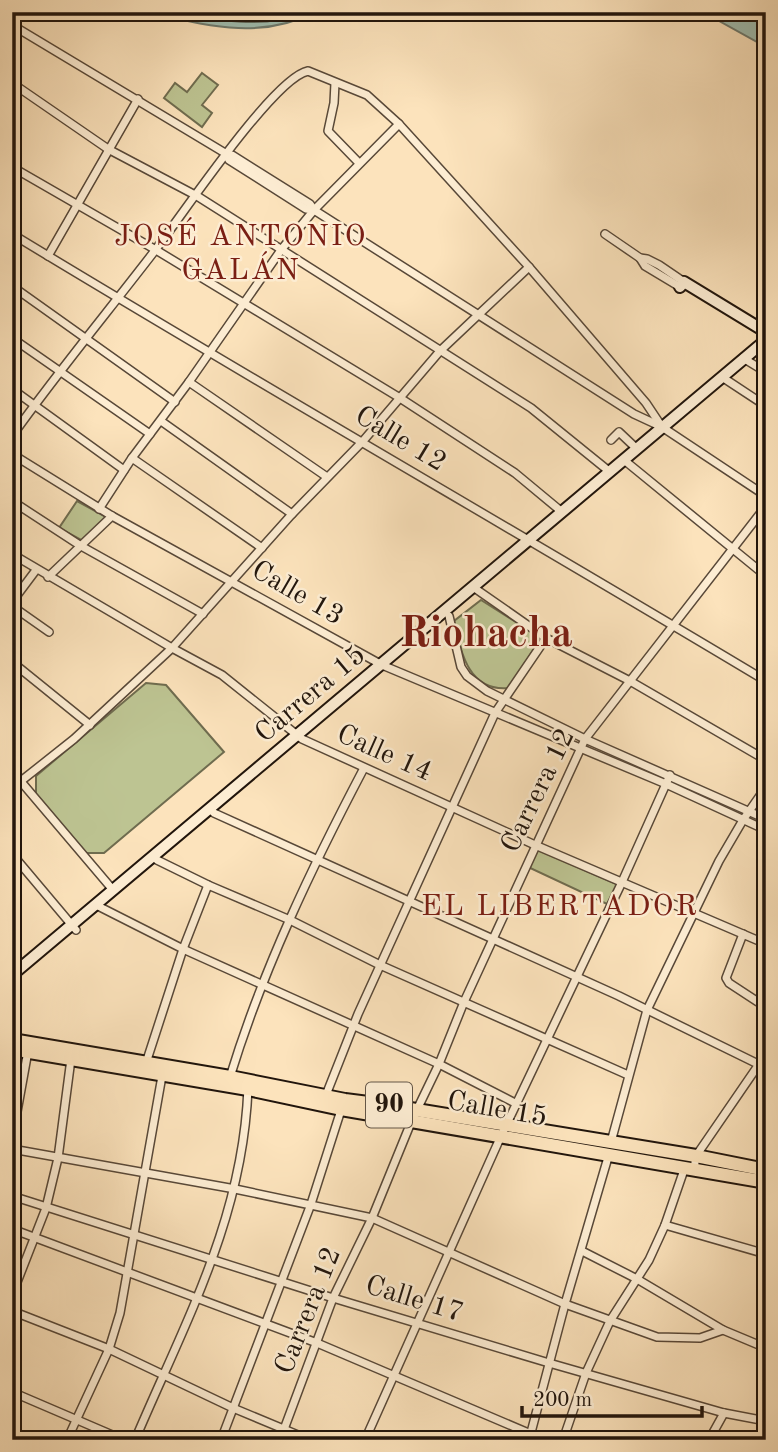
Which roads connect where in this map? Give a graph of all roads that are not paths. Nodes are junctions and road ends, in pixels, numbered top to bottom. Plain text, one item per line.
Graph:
1 (12, 25) edge
2 (12, 83) edge
3 (335, 83) junction
4 (138, 99) junction
5 (399, 124) junction
6 (108, 149) junction
7 (225, 153) junction
8 (359, 163) junction
9 (12, 167) edge
10 (197, 196) junction
11 (78, 206) junction
12 (314, 210) junction
13 (12, 234) edge
14 (606, 234) dead end
15 (156, 250) junction
16 (281, 250) junction
17 (48, 256) junction
18 (529, 267) junction
19 (682, 285) joint
20 (12, 286) edge
21 (118, 299) junction
22 (242, 303) junction
23 (477, 314) junction
24 (737, 319) junction
25 (766, 332) edge
26 (12, 338) edge
27 (87, 338) junction
28 (766, 340) edge
29 (766, 349) edge
30 (440, 351) junction
31 (209, 352) junction
32 (746, 360) junction
33 (59, 371) junction
34 (766, 372) edge
35 (724, 379) junction
36 (189, 382) junction
37 (12, 389) edge
38 (400, 398) junction
39 (175, 401) junction
40 (646, 403) junction
41 (35, 404) junction
42 (766, 406) edge
43 (634, 414) junction
44 (161, 421) junction
45 (664, 429) junction
46 (150, 434) junction
47 (12, 436) edge
48 (611, 440) dead end
49 (362, 441) junction
50 (637, 449) junction
51 (12, 454) edge
52 (132, 458) junction
53 (626, 462) junction
54 (124, 470) junction
55 (610, 472) junction
56 (327, 477) junction
57 (766, 496) edge
58 (12, 501) edge
59 (766, 506) edge
60 (99, 509) junction
61 (562, 512) junction
62 (292, 514) junction
63 (112, 516) junction
64 (531, 542) junction
65 (81, 546) junction
66 (262, 548) junction
67 (733, 548) junction
68 (12, 554) edge
69 (36, 570) junction
70 (766, 576) edge
71 (48, 577) junction
72 (232, 581) junction
73 (475, 589) junction
74 (12, 604) edge
75 (203, 614) junction
76 (449, 616) junction
77 (673, 626) junction
78 (49, 632) dead end
79 (546, 638) junction
80 (172, 648) junction
81 (12, 662) edge
82 (385, 666) junction
83 (630, 681) junction
84 (766, 681) edge
85 (504, 701) junction
86 (495, 713) junction
87 (90, 725) junction
88 (300, 737) junction
89 (586, 739) junction
90 (581, 749) junction
91 (766, 760) edge
92 (364, 768) junction
93 (670, 775) junction
94 (16, 778) edge
95 (666, 784) junction
96 (766, 787) edge
97 (452, 807) junction
98 (212, 811) junction
99 (749, 811) junction
100 (766, 819) edge
101 (743, 820) junction
102 (766, 830) edge
103 (535, 845) junction
104 (12, 854) edge
105 (155, 858) junction
106 (317, 858) junction
107 (622, 882) junction
108 (208, 885) junction
109 (113, 890) junction
110 (409, 901) junction
111 (99, 907) junction
112 (695, 914) junction
113 (290, 920) junction
114 (74, 927) junction
115 (743, 934) junction
116 (493, 939) junction
117 (766, 944) edge
118 (183, 949) junction
119 (380, 965) junction
120 (12, 975) edge
121 (577, 979) junction
122 (12, 984) edge
123 (263, 984) junction
124 (464, 1002) junction
125 (758, 1002) dead end
126 (647, 1010) junction
127 (353, 1025) junction
128 (12, 1040) edge
129 (548, 1040) junction
130 (12, 1049) edge
131 (28, 1051) junction
132 (766, 1055) edge
133 (71, 1059) junction
134 (146, 1063) junction
135 (439, 1064) junction
136 (758, 1064) junction
137 (628, 1075) junction
138 (162, 1076) junction
139 (230, 1077) junction
140 (248, 1085) junction
141 (326, 1095) junction
142 (517, 1104) junction
143 (343, 1105) junction
144 (15, 1107) edge
145 (414, 1115) junction
146 (504, 1131) junction
147 (12, 1139) edge
148 (12, 1149) edge
149 (610, 1149) junction
150 (58, 1158) junction
151 (692, 1164) junction
152 (766, 1170) edge
153 (146, 1174) junction
154 (766, 1182) edge
155 (235, 1189) junction
156 (12, 1196) edge
157 (311, 1204) junction
158 (46, 1208) junction
159 (372, 1218) junction
160 (665, 1225) junction
161 (12, 1229) edge
162 (133, 1236) junction
163 (34, 1237) junction
164 (582, 1251) junction
165 (450, 1252) junction
166 (766, 1254) edge
167 (214, 1259) junction
168 (126, 1271) junction
169 (638, 1279) junction
170 (282, 1281) junction
171 (12, 1295) edge
172 (198, 1298) junction
173 (333, 1298) junction
174 (565, 1304) junction
175 (12, 1311) edge
176 (610, 1321) junction
177 (265, 1323) junction
178 (419, 1323) junction
179 (723, 1330) junction
180 (317, 1343) junction
181 (766, 1348) edge
182 (109, 1349) junction
183 (549, 1363) junction
184 (586, 1373) junction
185 (163, 1375) junction
186 (395, 1377) junction
187 (12, 1392) edge
188 (233, 1408) junction
189 (724, 1413) junction
190 (77, 1421) junction
191 (766, 1422) edge
192 (285, 1428) junction
193 (530, 1437) edge
194 (67, 1440) edge
195 (124, 1440) edge
196 (135, 1440) edge
197 (221, 1440) edge
198 (280, 1440) edge
199 (310, 1440) edge
200 (365, 1440) edge
201 (545, 1440) edge
202 (563, 1440) edge
203 (709, 1440) edge

1 - 4 street
2 - 6 street
3 - 5 street
3 - 7 street
3 - 8 street
4 - 6 street
4 - 7 street
5 - 8 street
5 - 18 street
6 - 10 street
6 - 11 street
7 - 10 street
7 - 12 street
8 - 12 street
9 - 11 street
10 - 15 street
10 - 16 street
11 - 15 street
11 - 17 street
12 - 16 street
12 - 23 street
13 - 17 street, Calle 12
14 - 19 street
15 - 21 street
15 - 22 street
16 - 22 street
16 - 30 street
17 - 21 street, Calle 12
18 - 23 street
18 - 40 street
19 - 24 main road
20 - 27 street
21 - 27 street
21 - 31 street, Calle 12
22 - 31 street
22 - 38 street
23 - 30 street
23 - 43 street
24 - 25 main road
24 - 28 main road
26 - 33 street
27 - 33 street
27 - 39 street
28 - 32 main road, Carrera 15
29 - 32 main road
30 - 38 street
30 - 55 street
31 - 36 street
31 - 49 street, Calle 12
32 - 34 street
32 - 35 main road, Carrera 15
33 - 41 street
33 - 46 street
35 - 42 street
35 - 45 main road, Carrera 15
36 - 39 street
36 - 56 street
37 - 41 street
38 - 49 street
38 - 61 street
39 - 44 street
40 - 43 street
40 - 45 street
41 - 47 street
41 - 54 street
43 - 45 street
44 - 46 street
44 - 62 street
45 - 50 main road, Carrera 15
45 - 53 main road
45 - 57 street
46 - 52 street
48 - 50 street
49 - 56 street
49 - 64 street, Calle 12
50 - 53 main road, Carrera 15
51 - 60 street, Calle 13
52 - 54 street
52 - 66 street
53 - 55 main road, Carrera 15
53 - 64 main road
53 - 67 street
54 - 60 street
55 - 61 main road, Carrera 15
56 - 62 street
58 - 65 street
59 - 67 street, Carrera 12
60 - 63 street, Calle 13
61 - 64 main road, Carrera 15
62 - 66 street
63 - 65 street
63 - 72 street, Calle 13
64 - 73 main road, Carrera 15
64 - 77 street, Calle 12
65 - 71 street
65 - 75 street
66 - 72 street
67 - 70 street
67 - 77 street, Carrera 12
68 - 69 street, Calle 14
69 - 71 street, Calle 14
69 - 74 street
71 - 80 street, Calle 14
72 - 75 street
72 - 82 street, Calle 13
73 - 76 main road, Carrera 15
73 - 79 street
73 - 82 main road, Carrera 15
74 - 78 street
75 - 80 street
76 - 82 main road, Carrera 15
76 - 85 street
77 - 83 street, Carrera 12
77 - 84 street, Calle 12
79 - 83 street
79 - 85 street
80 - 87 street
80 - 88 street, Calle 14
81 - 87 street
82 - 86 street, Calle 13
82 - 88 main road, Carrera 15
83 - 89 street, Carrera 12
83 - 91 street
85 - 86 street
85 - 89 street
86 - 90 street, Calle 13
86 - 97 street
87 - 94 street
88 - 92 street, Calle 14
88 - 98 main road, Carrera 15
89 - 90 street, Carrera 12
89 - 93 street
90 - 95 street, Calle 13
90 - 103 street, Carrera 12
92 - 97 street, Calle 14
92 - 106 street
93 - 95 street
93 - 99 street
94 - 109 street
95 - 101 street, Calle 13
95 - 107 street
96 - 99 street
97 - 103 street, Calle 14
97 - 110 street
98 - 105 main road, Carrera 15
98 - 106 street
99 - 100 street
99 - 101 street
101 - 102 street, Calle 13
101 - 112 street
103 - 107 street, Calle 14
103 - 116 street, Carrera 12
104 - 114 street
105 - 108 street
105 - 109 main road, Carrera 15
105 - 111 main road, Carrera 15
106 - 110 street
106 - 113 street
107 - 112 street, Calle 14
107 - 121 street
108 - 113 street
108 - 118 street
109 - 111 main road, Carrera 15
110 - 116 street
110 - 119 street
111 - 114 main road, Carrera 15
111 - 118 street
112 - 115 street, Calle 14
112 - 126 street
113 - 119 street
113 - 123 street
114 - 120 main road, Carrera 15
114 - 122 main road, Carrera 15
115 - 117 street, Calle 14
115 - 125 street
116 - 121 street
116 - 124 street, Carrera 12
118 - 123 street
118 - 134 street
119 - 124 street
119 - 127 street
121 - 126 street
121 - 129 street
123 - 127 street
123 - 139 street
124 - 129 street
124 - 135 street, Carrera 12
126 - 136 street
126 - 137 street
127 - 135 street
127 - 141 street
128 - 134 highway, Calle 15 / 90
129 - 137 street
129 - 142 street
130 - 131 highway, Calle 15 / 90
131 - 133 highway, Calle 15 / 90
131 - 144 street
132 - 136 street
133 - 138 highway, Calle 15 / 90
133 - 150 street
134 - 139 highway, Calle 15 / 90
135 - 142 street
135 - 145 street, Carrera 12
136 - 151 street
137 - 149 street
138 - 140 highway, Calle 15 / 90
138 - 153 street
139 - 140 highway, Calle 15 / 90
140 - 141 highway, Calle 15 / 90
140 - 143 highway, Calle 15 / 90
140 - 155 street
141 - 143 highway, Calle 15 / 90
142 - 146 street
143 - 145 highway, Calle 15 / 90
143 - 157 street
144 - 147 street
145 - 146 highway, Calle 15 / 90
145 - 159 street, Carrera 12
146 - 149 highway, Calle 15 / 90
146 - 165 street
148 - 150 street
149 - 151 highway, Calle 15 / 90
149 - 164 street
150 - 153 street
150 - 158 street
151 - 152 highway, Calle 15 / 90
151 - 154 highway, Calle 15 / 90
151 - 160 street
153 - 155 street
153 - 162 street
155 - 157 street
155 - 167 street
156 - 158 street, Calle 17
157 - 159 street
157 - 170 street
158 - 162 street, Calle 17
158 - 163 street
159 - 165 street
159 - 173 street, Carrera 12
160 - 166 street
160 - 169 street
161 - 163 street
162 - 167 street, Calle 17
162 - 168 street
163 - 168 street
163 - 171 street
164 - 169 street
164 - 174 street
165 - 174 street
165 - 178 street
167 - 170 street, Calle 17
167 - 172 street
168 - 172 street
168 - 182 street
169 - 176 street
169 - 179 street
170 - 173 street, Calle 17
170 - 177 street
172 - 177 street
172 - 185 street
173 - 178 street, Calle 17
173 - 180 street, Carrera 12
174 - 176 street
174 - 183 street
175 - 182 street
176 - 179 street
176 - 184 street
177 - 180 street
177 - 188 street
178 - 183 street, Calle 17
178 - 186 street
179 - 181 street
180 - 186 street
180 - 192 street, Carrera 12
182 - 185 street
182 - 190 street
183 - 184 street, Calle 17
183 - 193 street
184 - 189 street, Calle 17
184 - 202 street
185 - 188 street
185 - 196 street
186 - 193 street
186 - 200 street
187 - 190 street
188 - 192 street
188 - 197 street
189 - 191 street, Calle 17
189 - 203 street
190 - 194 street
190 - 195 street
192 - 198 street, Carrera 12
192 - 199 street
193 - 201 street

